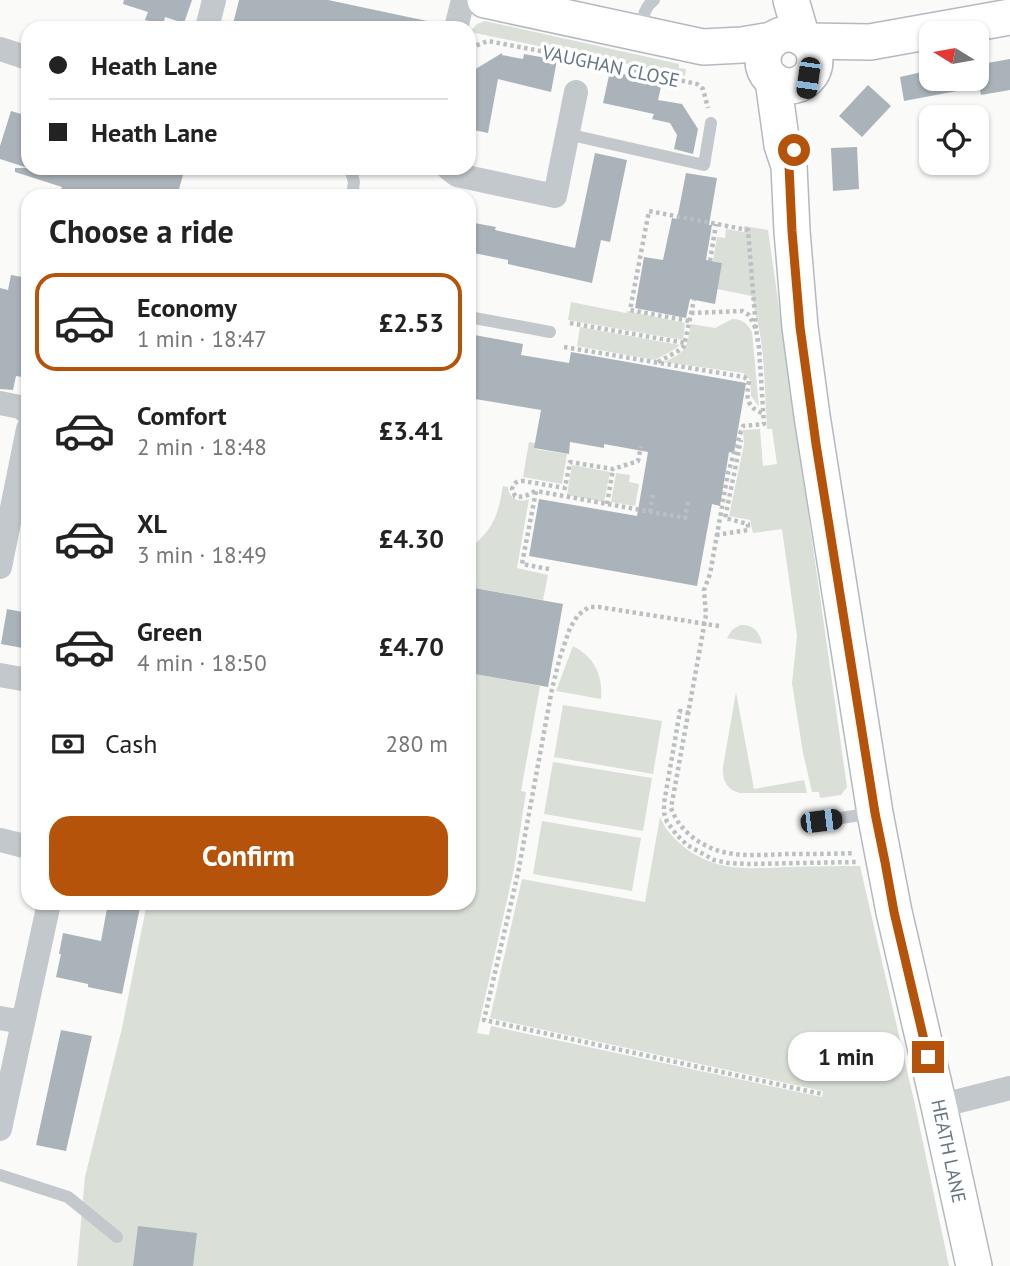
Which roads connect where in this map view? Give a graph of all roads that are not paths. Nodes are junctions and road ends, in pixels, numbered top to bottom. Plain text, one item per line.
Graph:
1 (214, 0) edge
2 (463, 0) edge
3 (654, 0) edge
4 (788, 0) edge
5 (501, 2) edge
6 (1010, 17) edge
7 (208, 21) edge
8 (458, 21) edge
9 (640, 33) junction
10 (0, 49) edge
11 (796, 52) junction
12 (21, 56) edge
13 (692, 68) junction
14 (771, 79) junction
15 (576, 92) dead end
16 (712, 123) road end
17 (567, 134) junction
18 (789, 166) junction
19 (457, 175) edge
20 (476, 318) edge
21 (551, 332) dead end
22 (0, 403) edge
23 (21, 408) edge
24 (21, 492) edge
25 (0, 567) edge
26 (0, 675) edge
27 (21, 679) edge
28 (875, 813) junction
29 (821, 821) dead end
30 (0, 840) edge
31 (21, 845) edge
32 (47, 910) edge
33 (11, 1020) edge
34 (1010, 1088) edge
35 (940, 1106) junction
36 (0, 1129) edge
37 (0, 1175) edge
38 (117, 1237) dead end
39 (974, 1266) edge

1 - 7 street
2 - 8 street
3 - 9 lane
4 - 11 street, HEATH LANE
5 - 9 street
6 - 11 street
9 - 13 street
10 - 12 street
11 - 13 street
11 - 14 street
11 - 18 street, HEATH LANE
13 - 14 street
14 - 18 street, HEATH LANE
15 - 17 street, VAUGHAN CLOSE
16 - 17 lane
17 - 19 street, VAUGHAN CLOSE
18 - 28 street, HEATH LANE
20 - 21 lane
22 - 23 street
24 - 25 street
26 - 27 street
28 - 29 lane
28 - 35 street, HEATH LANE
30 - 31 street
32 - 33 street
33 - 36 street
34 - 35 street
35 - 39 street, HEATH LANE
37 - 38 lane

